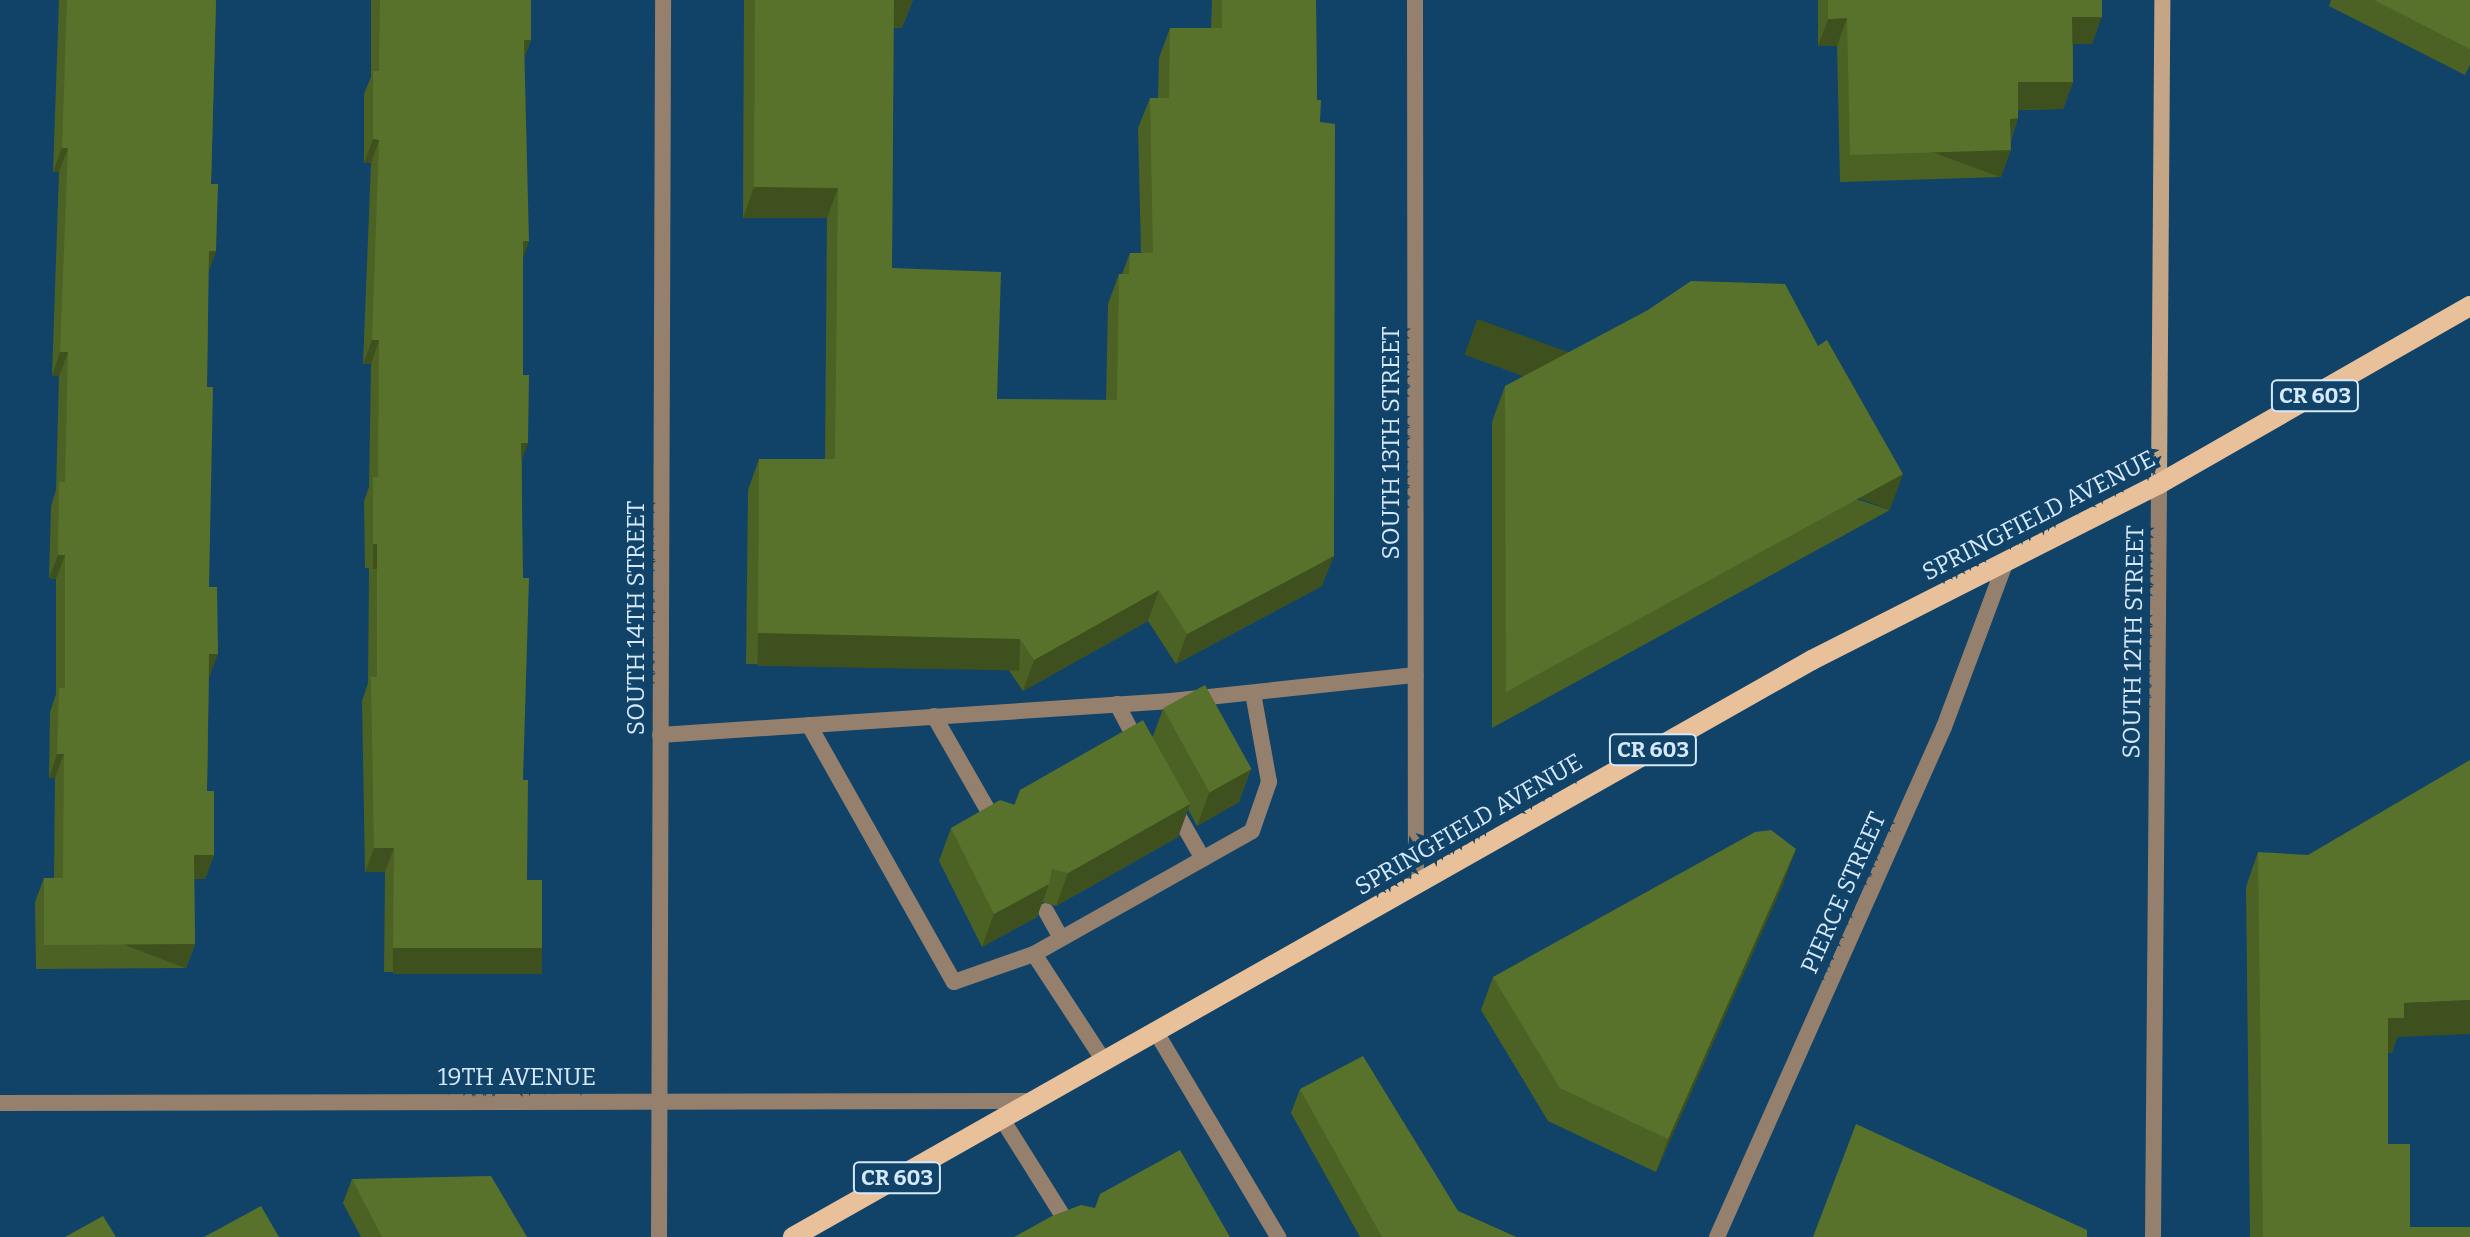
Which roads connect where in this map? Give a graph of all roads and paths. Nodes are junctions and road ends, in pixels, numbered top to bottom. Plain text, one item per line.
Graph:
1 (663, 0) edge
2 (1415, 0) edge
3 (2162, 0) edge
4 (2470, 306) edge
5 (2159, 484) junction
6 (2005, 564) junction
7 (1416, 675) junction
8 (1253, 693) junction
9 (1117, 704) junction
10 (934, 716) junction
11 (809, 725) junction
12 (660, 735) junction
13 (1147, 760) edge
14 (1160, 784) edge
15 (998, 828) edge
16 (1203, 859) junction
17 (1416, 885) junction
18 (1046, 911) edge
19 (1061, 938) junction
20 (1034, 954) junction
21 (1156, 1032) junction
22 (1104, 1061) junction
23 (1034, 1101) junction
24 (659, 1102) junction
25 (0, 1103) edge
26 (1002, 1119) junction
27 (659, 1237) edge
28 (793, 1237) edge
29 (1076, 1237) edge
30 (1278, 1237) edge
31 (1717, 1237) edge
32 (2153, 1237) edge

1 - 12 street, SOUTH 14TH STREET
2 - 7 street, SOUTH 13TH STREET
3 - 5 main road, SOUTH 12TH STREET
4 - 5 main road, SPRINGFIELD AVENUE / CR 603
5 - 6 main road, SPRINGFIELD AVENUE / CR 603
5 - 32 street, SOUTH 12TH STREET
6 - 17 main road, SPRINGFIELD AVENUE / CR 603
6 - 31 street, PIERCE STREET
7 - 8 street
7 - 17 street, SOUTH 13TH STREET
8 - 9 street
8 - 16 street
9 - 10 street
9 - 13 street
10 - 11 street
10 - 15 street
11 - 12 street
11 - 20 street
12 - 24 street, SOUTH 14TH STREET
14 - 16 street
16 - 19 street
17 - 21 main road, SPRINGFIELD AVENUE / CR 603
18 - 19 street
19 - 20 street
20 - 22 street
21 - 22 main road, SPRINGFIELD AVENUE / CR 603
21 - 30 street
22 - 23 main road, SPRINGFIELD AVENUE / CR 603
23 - 24 street, 19TH AVENUE
23 - 26 main road, SPRINGFIELD AVENUE / CR 603
24 - 25 street, 19TH AVENUE
24 - 27 street, SOUTH 14TH STREET
26 - 28 main road, SPRINGFIELD AVENUE / CR 603
26 - 29 street

